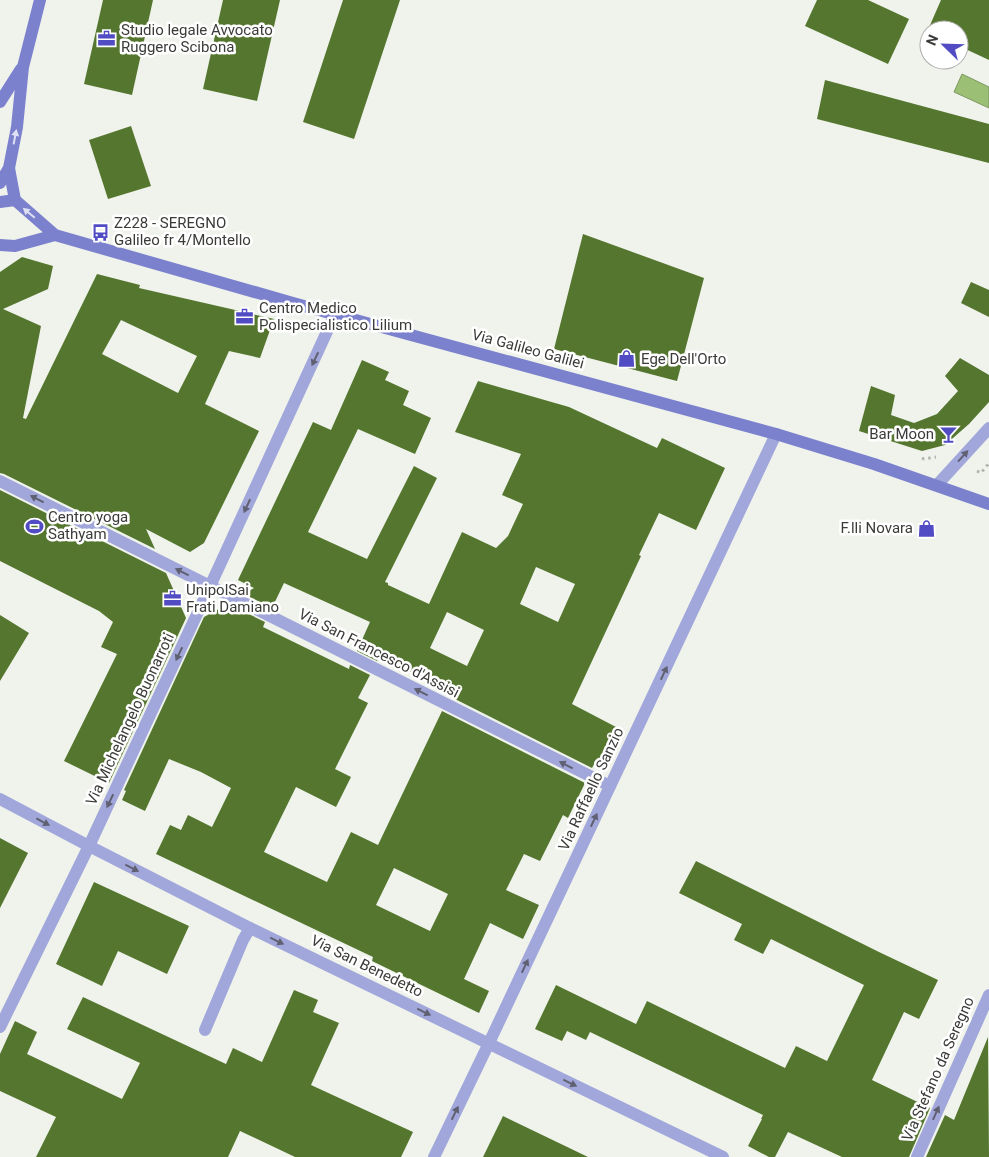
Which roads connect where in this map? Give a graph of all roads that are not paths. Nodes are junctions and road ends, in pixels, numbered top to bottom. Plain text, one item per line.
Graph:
1 (40, 0) edge
2 (23, 67) junction
3 (0, 102) edge
4 (9, 168) junction
5 (0, 183) edge
6 (15, 200) junction
7 (0, 202) edge
8 (55, 235) junction
9 (0, 246) edge
10 (335, 314) junction
11 (989, 428) edge
12 (776, 434) junction
13 (0, 481) edge
14 (937, 485) junction
15 (989, 504) edge
16 (210, 586) junction
17 (610, 786) junction
18 (0, 799) edge
19 (89, 846) junction
20 (250, 928) junction
21 (989, 995) edge
22 (0, 1027) edge
23 (205, 1030) dead end
24 (489, 1043) junction
25 (434, 1157) edge
26 (723, 1157) edge
27 (916, 1157) edge

1 - 2 street
2 - 3 street
4 -> 2 street
4 - 5 street
4 - 6 street
6 - 7 street
8 -> 6 street, Via Galileo Galilei
8 - 9 street
8 - 10 street, Via Galileo Galilei
10 - 12 street, Via Galileo Galilei
10 -> 16 street, Via Michelangelo Buonarroti
14 -> 11 street
12 - 14 street, Via Galileo Galilei
17 -> 12 street, Via Raffaello Sanzio
16 -> 13 street, Via San Francesco d'Assisi
14 - 15 street, Via Galileo Galilei
17 -> 16 street, Via San Francesco d'Assisi
16 -> 19 street, Via Michelangelo Buonarroti
24 -> 17 street, Via Raffaello Sanzio
18 -> 19 street, Via San Benedetto
19 -> 20 street, Via San Benedetto
19 - 22 street, Via Michelangelo Buonarroti
20 - 23 street
20 -> 24 street, Via San Benedetto
27 -> 21 street, Via Stefano da Seregno
25 -> 24 street, Via Raffaello Sanzio
24 -> 26 street, Via San Benedetto

